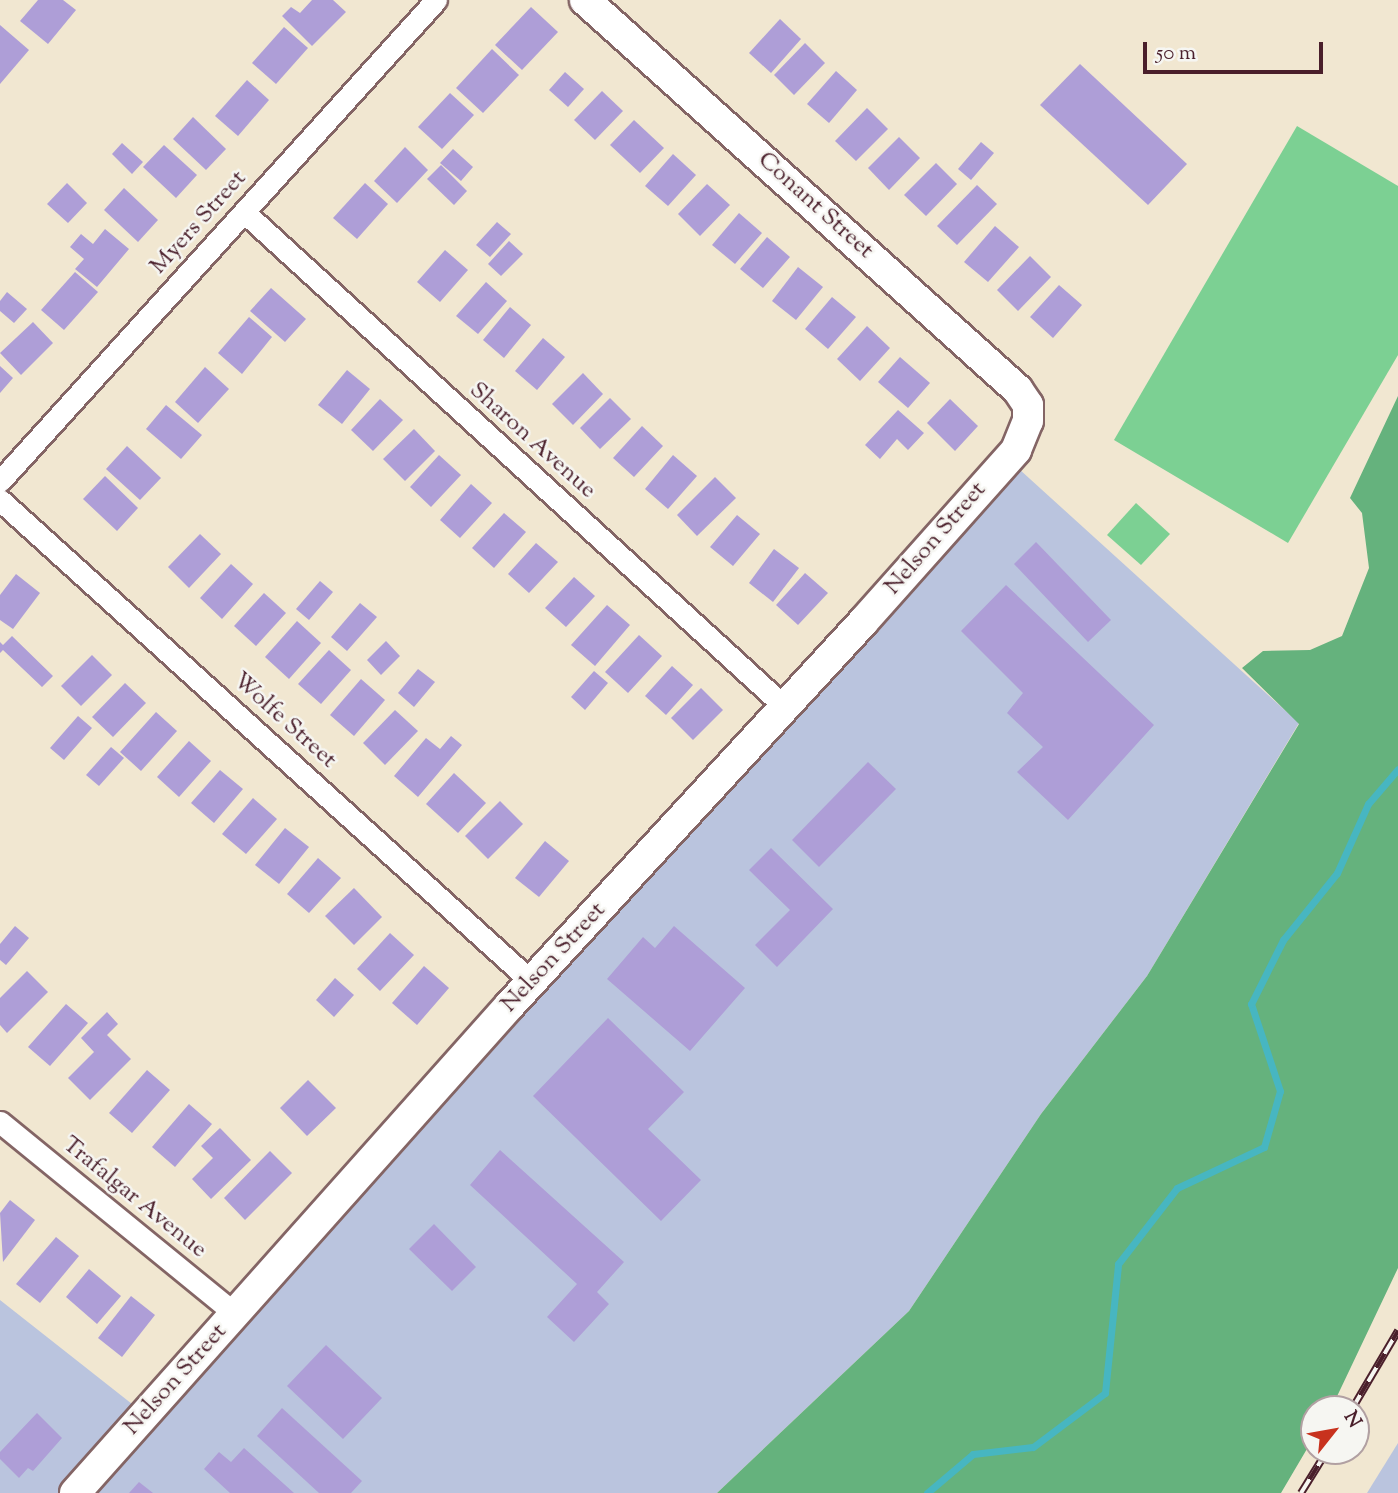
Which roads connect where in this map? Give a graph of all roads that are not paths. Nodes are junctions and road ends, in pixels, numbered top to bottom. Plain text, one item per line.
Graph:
1 (436, 0) edge
2 (585, 0) edge
3 (244, 212) junction
4 (1028, 421) joint
5 (0, 481) edge
6 (0, 500) edge
7 (785, 707) junction
8 (532, 982) junction
9 (0, 1122) edge
10 (235, 1314) junction
11 (75, 1493) edge

1 - 3 street, Myers Street
2 - 4 street, Conant Street
3 - 5 street, Myers Street
3 - 7 street, Sharon Avenue
4 - 7 street, Nelson Street
6 - 8 street, Wolfe Street
7 - 8 street, Nelson Street
8 - 10 street, Nelson Street
9 - 10 street, Trafalgar Avenue
10 - 11 street, Nelson Street

